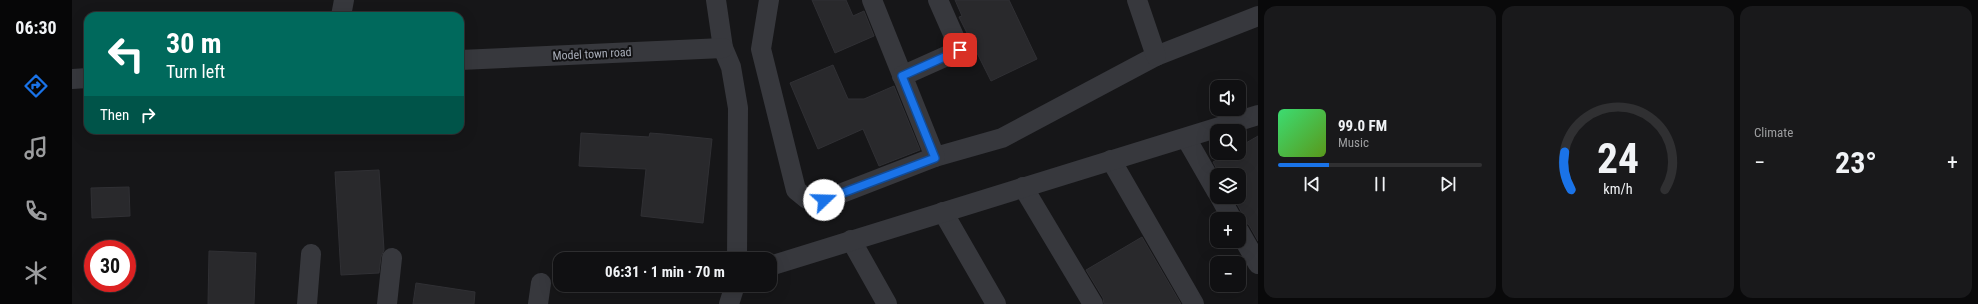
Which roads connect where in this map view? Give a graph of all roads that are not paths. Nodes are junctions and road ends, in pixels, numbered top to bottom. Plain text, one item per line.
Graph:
1 (344, 0) edge
2 (716, 0) edge
3 (769, 0) edge
4 (872, 0) edge
5 (938, 0) edge
6 (1137, 0) edge
7 (342, 12) edge
8 (1258, 16) edge
9 (723, 48) junction
10 (1156, 56) junction
11 (464, 60) edge
12 (902, 76) junction
13 (84, 78) edge
14 (72, 79) edge
15 (1258, 116) edge
16 (1186, 138) junction
17 (935, 158) junction
18 (1111, 160) junction
19 (1210, 180) edge
20 (1023, 187) junction
21 (943, 212) junction
22 (850, 240) junction
23 (1246, 243) edge
24 (737, 252) edge
25 (311, 254) dead end
26 (392, 258) dead end
27 (777, 264) edge
28 (1258, 264) edge
29 (541, 283) dead end
30 (733, 292) edge
31 (307, 304) edge
32 (388, 304) edge
33 (538, 304) edge
34 (729, 304) edge
35 (887, 304) edge
36 (996, 304) edge
37 (1093, 304) edge
38 (1194, 304) edge

1 - 7 street
2 - 9 street
3 - 17 street
4 - 12 street
5 - 12 street
6 - 10 street
8 - 10 street
9 - 11 street, Model town road
9 - 24 street
10 - 17 street
12 - 17 street
13 - 14 street
15 - 16 street
16 - 18 street
16 - 19 street
18 - 20 street
18 - 38 street
20 - 21 street
20 - 37 street
21 - 22 street
21 - 36 street
22 - 27 street
22 - 35 street
23 - 28 street
25 - 31 street
26 - 32 street
29 - 33 street
30 - 34 street

